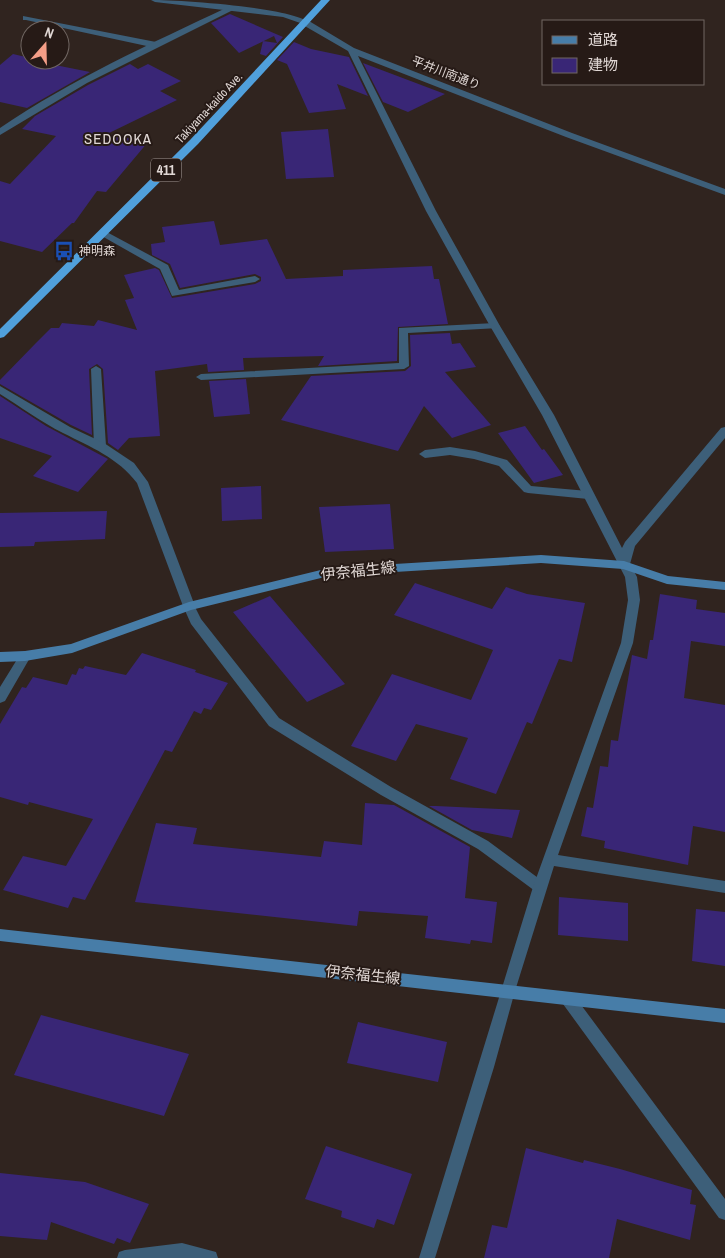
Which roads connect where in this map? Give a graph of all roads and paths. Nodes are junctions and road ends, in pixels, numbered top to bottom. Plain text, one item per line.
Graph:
1 (155, 0) edge
2 (326, 0) edge
3 (231, 9) junction
4 (26, 18) dead end
5 (306, 23) junction
6 (156, 45) junction
7 (351, 50) junction
8 (0, 132) edge
9 (725, 192) edge
10 (103, 233) junction
11 (255, 279) dead end
12 (495, 326) junction
13 (0, 335) edge
14 (96, 369) dead end
15 (201, 377) dead end
16 (0, 389) edge
17 (725, 431) edge
18 (100, 446) junction
19 (425, 454) dead end
20 (588, 495) junction
21 (624, 565) junction
22 (725, 586) edge
23 (189, 606) junction
24 (25, 656) junction
25 (0, 657) edge
26 (0, 698) edge
27 (551, 860) junction
28 (540, 887) junction
29 (725, 887) edge
30 (0, 934) edge
31 (507, 991) junction
32 (568, 999) junction
33 (725, 1016) edge
34 (725, 1212) edge
35 (126, 1258) edge
36 (210, 1258) edge
37 (427, 1258) edge

1 - 3 street, 平井川南通り
2 - 5 highway, Takiyama-kaido Ave. / 411
3 - 5 street, 平井川南通り
3 - 6 street
4 - 6 street
5 - 7 street, 平井川南通り
5 - 10 highway, Takiyama-kaido Ave. / 411
6 - 8 street
7 - 9 street, 平井川南通り
7 - 12 street
10 - 11 street
10 - 13 highway, Takiyama-kaido Ave. / 411
12 - 15 street
12 - 20 street
14 - 18 street
16 - 18 street
17 - 21 street
18 - 23 street
19 - 20 street
20 - 21 street
21 - 22 main road, 伊奈福生線
21 - 23 main road, 伊奈福生線
21 - 27 street
23 - 24 main road, 伊奈福生線
23 - 28 street
24 - 25 main road, 伊奈福生線
24 - 26 street
27 - 28 street
27 - 29 street
28 - 31 street
30 - 31 main road, 伊奈福生線
31 - 32 main road, 伊奈福生線
31 - 37 street
32 - 33 main road, 伊奈福生線
32 - 34 street
35 - 36 street

